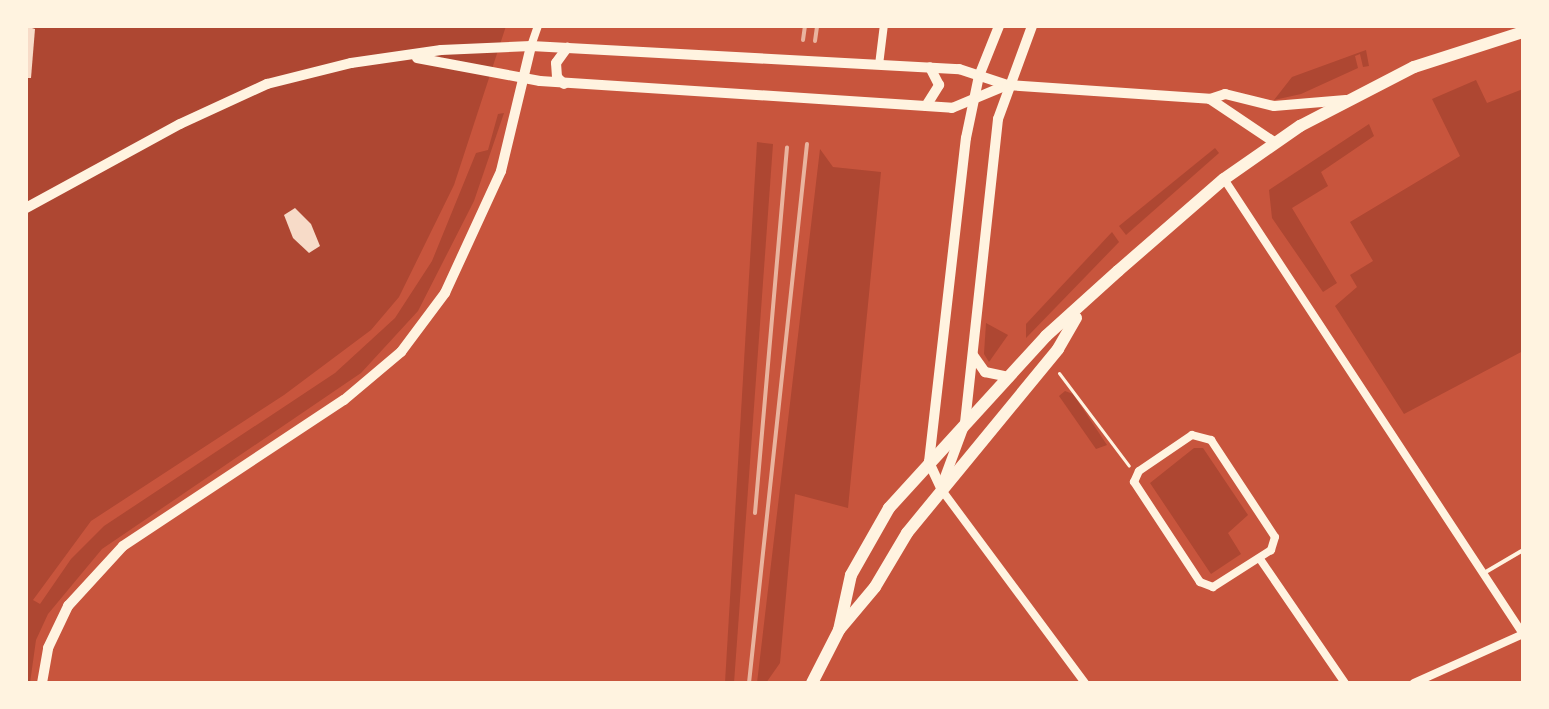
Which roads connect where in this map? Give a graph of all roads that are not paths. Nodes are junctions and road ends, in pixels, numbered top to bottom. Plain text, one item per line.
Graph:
1 (538, 26) edge
2 (884, 26) edge
3 (999, 26) edge
4 (1032, 26) edge
5 (1523, 32) edge
6 (531, 46) junction
7 (567, 48) junction
8 (409, 57) junction
9 (879, 65) junction
10 (930, 67) junction
11 (979, 76) junction
12 (523, 80) junction
13 (564, 84) junction
14 (1007, 85) junction
15 (1210, 99) junction
16 (1346, 100) junction
17 (972, 102) junction
18 (926, 106) junction
19 (1274, 142) junction
20 (1224, 179) junction
21 (26, 208) edge
22 (1080, 311) junction
23 (973, 354) junction
24 (1009, 377) junction
25 (965, 423) junction
26 (929, 462) junction
27 (941, 488) junction
28 (1523, 550) edge
29 (1260, 559) junction
30 (1484, 573) junction
31 (839, 630) junction
32 (1523, 634) edge
33 (42, 683) edge
34 (812, 683) edge
35 (1085, 683) edge
36 (1345, 683) edge
37 (1414, 683) edge

1 - 6 street
2 - 9 street
3 - 11 street
4 - 14 street
5 - 16 main road
6 - 7 street
6 - 8 street
6 - 12 street
7 - 9 street
7 - 13 street
8 - 12 street
8 - 21 street
9 - 10 street
10 - 11 street
10 - 18 street
11 - 14 street
11 - 17 street
12 - 13 street
12 - 33 street
13 - 18 street
14 - 15 street
14 - 17 street
14 - 23 street
15 - 16 street
15 - 19 street
16 - 19 main road
17 - 18 street
17 - 26 street
19 - 20 main road
20 - 22 main road
20 - 30 street
22 - 24 main road
22 - 27 main road
23 - 24 street
23 - 25 street
24 - 25 main road
25 - 26 main road
25 - 27 street
26 - 27 street
26 - 31 main road
27 - 31 main road
27 - 35 street
28 - 30 lane
29 - 29 street
29 - 36 street
30 - 32 street
31 - 34 main road
32 - 37 street

